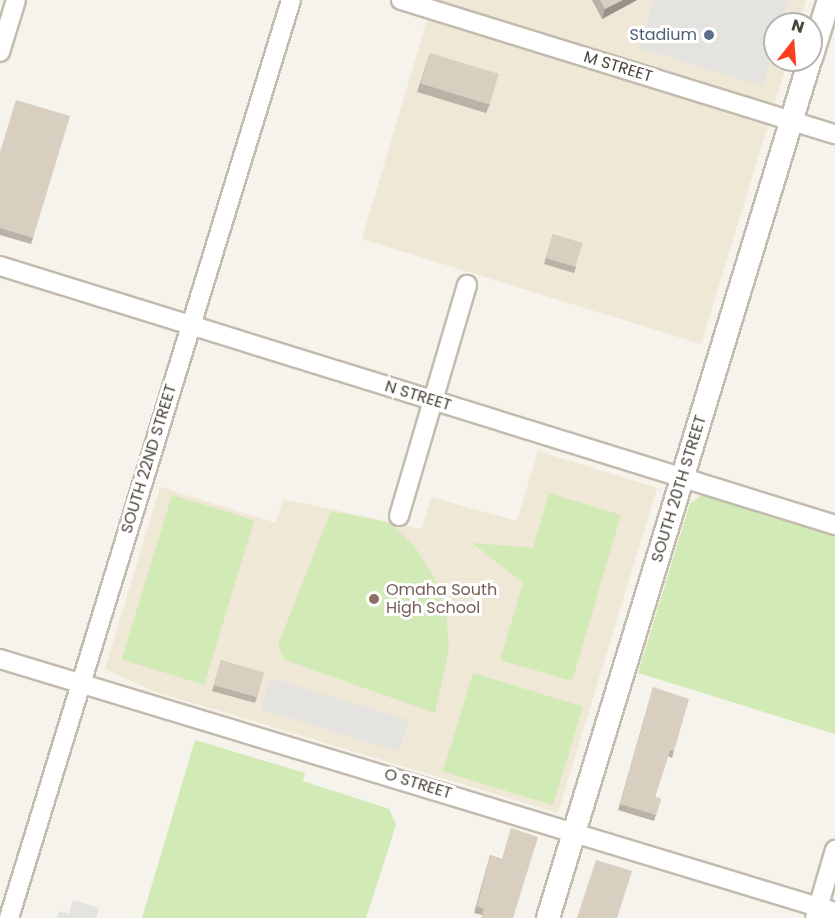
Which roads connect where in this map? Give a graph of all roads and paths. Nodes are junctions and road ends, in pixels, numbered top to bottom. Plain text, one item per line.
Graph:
1 (16, 0) edge
2 (291, 0) edge
3 (401, 0) edge
4 (829, 0) edge
5 (823, 20) edge
6 (0, 52) edge
7 (807, 72) edge
8 (792, 120) junction
9 (835, 134) edge
10 (0, 266) edge
11 (467, 285) dead end
12 (190, 325) junction
13 (432, 400) junction
14 (682, 477) junction
15 (399, 516) dead end
16 (835, 525) edge
17 (0, 659) edge
18 (81, 684) junction
19 (574, 832) junction
20 (835, 850) edge
21 (823, 912) edge
22 (9, 918) edge
23 (548, 918) edge

1 - 6 street
2 - 12 street, SOUTH 22ND STREET
3 - 8 street, M STREET
4 - 5 street, SOUTH 20TH STREET
7 - 8 street, SOUTH 20TH STREET
8 - 9 street, M STREET
8 - 14 street, SOUTH 20TH STREET
10 - 12 street, N STREET
11 - 13 street
12 - 13 street, N STREET
12 - 18 street, SOUTH 22ND STREET
13 - 14 street, N STREET
13 - 15 street
14 - 16 street, N STREET
14 - 19 street, SOUTH 20TH STREET
17 - 18 street, O STREET
18 - 19 street, O STREET
18 - 22 street, SOUTH 22ND STREET
19 - 21 street, O STREET
19 - 23 street, SOUTH 20TH STREET
20 - 21 street

